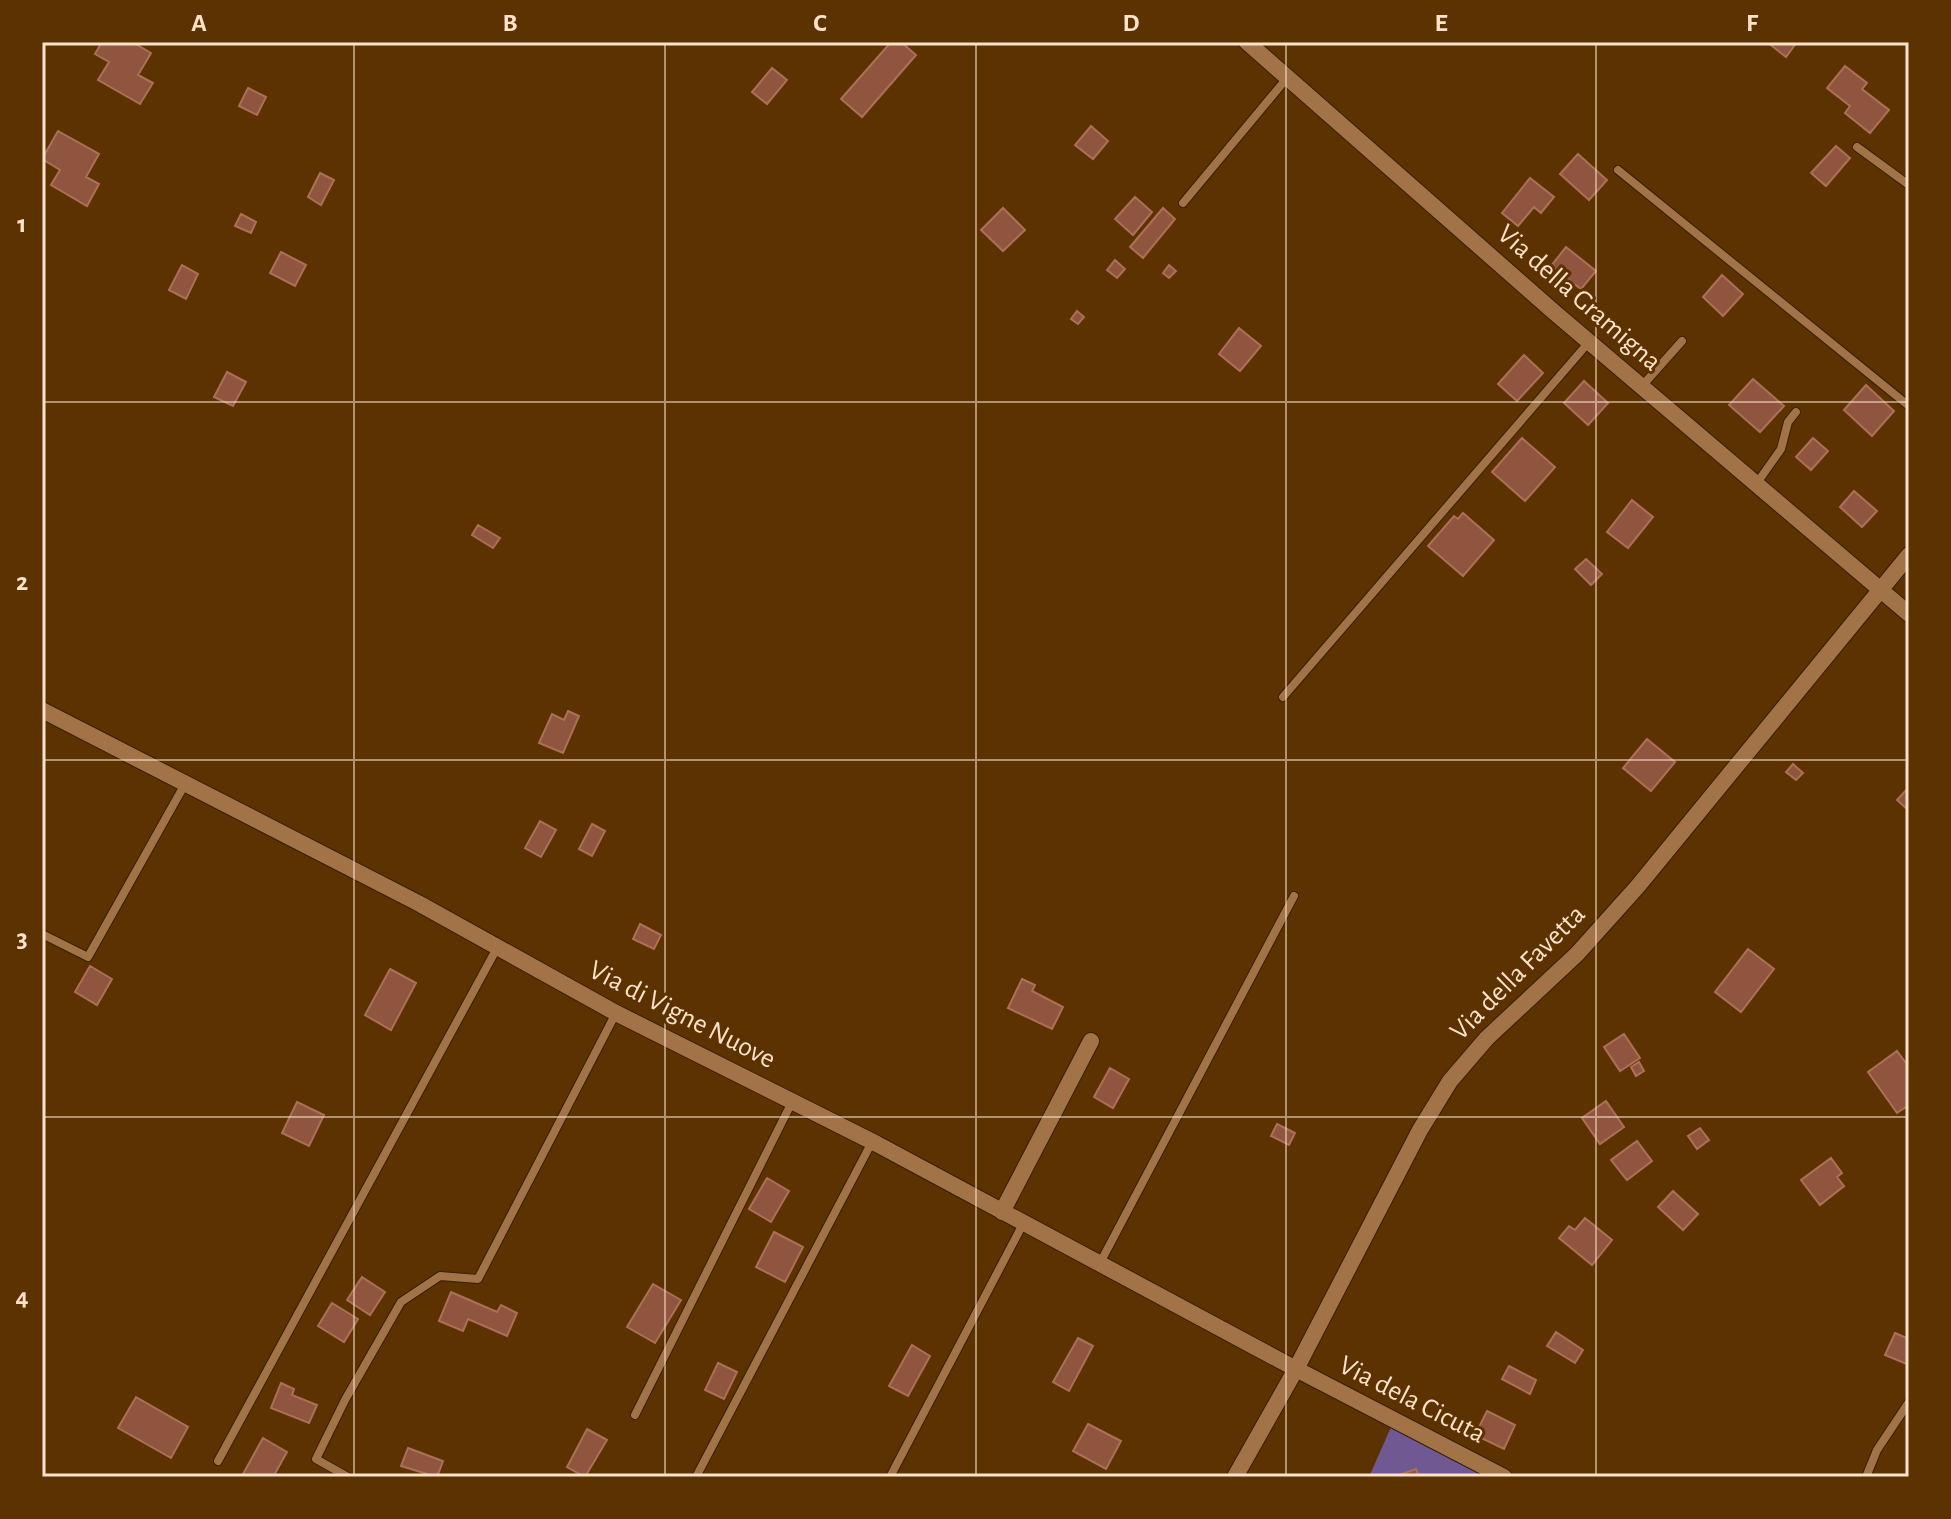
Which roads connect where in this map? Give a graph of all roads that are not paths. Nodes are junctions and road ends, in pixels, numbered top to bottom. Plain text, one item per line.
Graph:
1 (1247, 42) edge
2 (1287, 78) junction
3 (1857, 147) dead end
4 (1618, 170) dead end
5 (1909, 185) edge
6 (1183, 203) dead end
7 (1682, 341) dead end
8 (1590, 342) junction
9 (1642, 386) junction
10 (1909, 406) edge
11 (1796, 412) dead end
12 (1757, 483) junction
13 (1909, 555) edge
14 (1881, 589) junction
15 (1909, 614) edge
16 (1283, 697) dead end
17 (42, 710) edge
18 (185, 784) junction
19 (1294, 896) dead end
20 (42, 934) edge
21 (497, 947) junction
22 (616, 1013) junction
23 (1091, 1041) dead end
24 (793, 1102) junction
25 (872, 1142) junction
26 (1002, 1212) junction
27 (1023, 1224) junction
28 (1099, 1264) junction
29 (1296, 1369) junction
30 (1909, 1402) edge
31 (635, 1415) dead end
32 (218, 1461) dead end
33 (348, 1477) edge
34 (696, 1477) edge
35 (890, 1477) edge
36 (1235, 1477) edge
37 (1504, 1477) edge
38 (1866, 1477) edge

1 - 2 street, Via della Gramigna
2 - 6 lane
2 - 8 street, Via della Gramigna
3 - 5 lane
4 - 10 lane
7 - 9 lane
8 - 9 street, Via della Gramigna
8 - 16 lane
9 - 12 street, Via della Gramigna
11 - 12 lane
12 - 14 street, Via della Gramigna
13 - 14 street, Via della Favetta
14 - 15 street, Via della Gramigna
14 - 29 street, Via della Favetta
17 - 18 street, Via di Vigne Nuove
18 - 20 lane
18 - 21 street, Via di Vigne Nuove
19 - 28 lane
21 - 22 street, Via di Vigne Nuove
21 - 32 lane
22 - 24 street, Via di Vigne Nuove
22 - 33 lane
23 - 26 street
24 - 25 street, Via di Vigne Nuove
24 - 31 lane
25 - 26 street, Via di Vigne Nuove
25 - 34 lane
26 - 27 street, Via di Vigne Nuove
27 - 28 street, Via di Vigne Nuove
27 - 35 lane
28 - 29 street, Via di Vigne Nuove
29 - 36 street, Via della Favetta
29 - 37 street, Via dela Cicuta
30 - 38 lane

